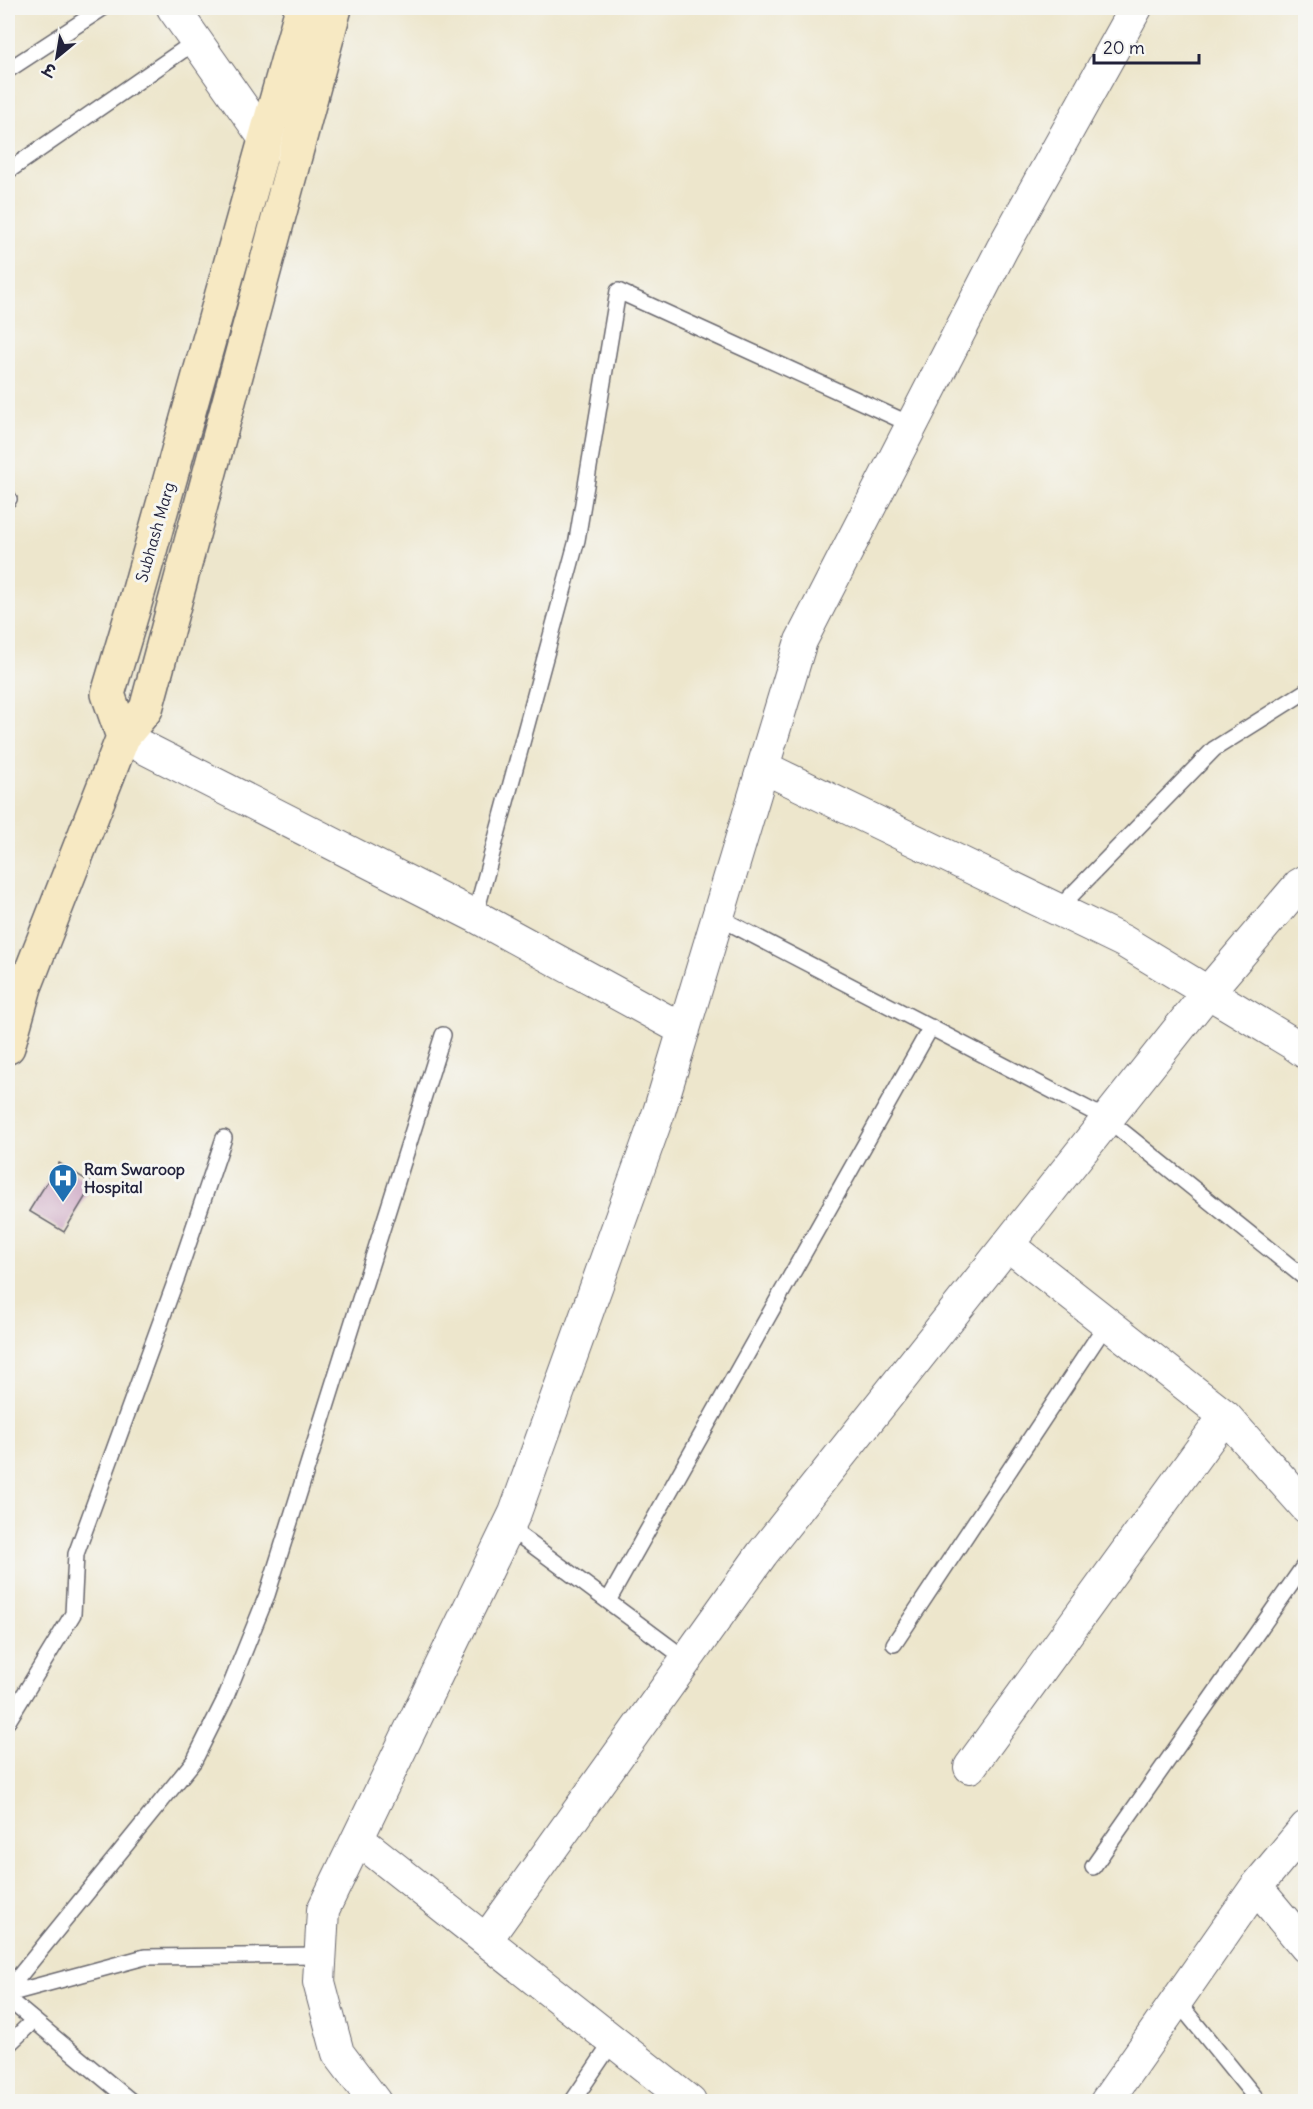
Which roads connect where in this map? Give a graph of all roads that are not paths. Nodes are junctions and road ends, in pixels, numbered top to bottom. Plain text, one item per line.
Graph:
1 (104, 8) edge
2 (173, 8) edge
3 (302, 8) edge
4 (335, 8) edge
5 (1136, 8) edge
6 (196, 41) junction
7 (8, 70) edge
8 (266, 139) junction
9 (297, 149) junction
10 (8, 171) edge
11 (912, 425) junction
12 (1305, 691) edge
13 (123, 737) junction
14 (763, 767) junction
15 (1305, 881) edge
16 (1058, 909) junction
17 (475, 916) junction
18 (718, 917) junction
19 (16, 987) edge
20 (1208, 992) junction
21 (931, 1027) junction
22 (684, 1030) junction
23 (443, 1035) dead end
24 (8, 1047) edge
25 (1305, 1053) edge
26 (1107, 1119) junction
27 (224, 1138) dead end
28 (1008, 1245) junction
29 (1305, 1279) edge
30 (1107, 1323) junction
31 (1224, 1416) junction
32 (1305, 1507) edge
33 (508, 1527) junction
34 (1305, 1563) edge
35 (608, 1601) junction
36 (894, 1644) dead end
37 (687, 1660) junction
38 (8, 1721) edge
39 (970, 1767) dead end
40 (1305, 1827) edge
41 (358, 1839) junction
42 (1093, 1867) dead end
43 (1256, 1887) junction
44 (486, 1940) junction
45 (1305, 1947) edge
46 (321, 1955) junction
47 (8, 1990) edge
48 (8, 1994) edge
49 (8, 2000) edge
50 (1177, 2001) junction
51 (33, 2020) junction
52 (613, 2041) junction
53 (8, 2044) edge
54 (132, 2102) edge
55 (375, 2102) edge
56 (572, 2102) edge
57 (690, 2102) edge
58 (1106, 2102) edge
59 (1259, 2102) edge

1 - 7 lane
2 - 6 street
3 - 8 main road, Subhash Marg
4 - 9 main road
5 - 11 street
6 - 8 street
6 - 10 lane
8 - 9 street
8 - 13 main road, Subhash Marg
9 - 13 main road
11 - 14 street
11 - 17 lane
12 - 16 lane
13 - 17 street
13 - 19 main road
14 - 16 street
14 - 18 street
15 - 20 street
16 - 20 street
17 - 22 street
18 - 21 lane
18 - 22 street
19 - 24 main road
20 - 25 street
20 - 26 street
21 - 26 lane
21 - 35 lane
22 - 33 street
23 - 47 lane
26 - 28 street
26 - 29 lane
27 - 38 lane
28 - 30 street
28 - 37 street
30 - 31 street
30 - 36 lane
31 - 32 street
31 - 39 street
33 - 35 lane
33 - 41 street
34 - 42 lane
35 - 37 lane
37 - 44 street
40 - 43 street
41 - 44 street
41 - 46 street
43 - 45 street
43 - 50 street
44 - 52 street
46 - 48 lane
46 - 55 street
49 - 51 lane
50 - 58 street
50 - 59 lane
51 - 53 lane
51 - 54 lane
52 - 56 lane
52 - 57 street

